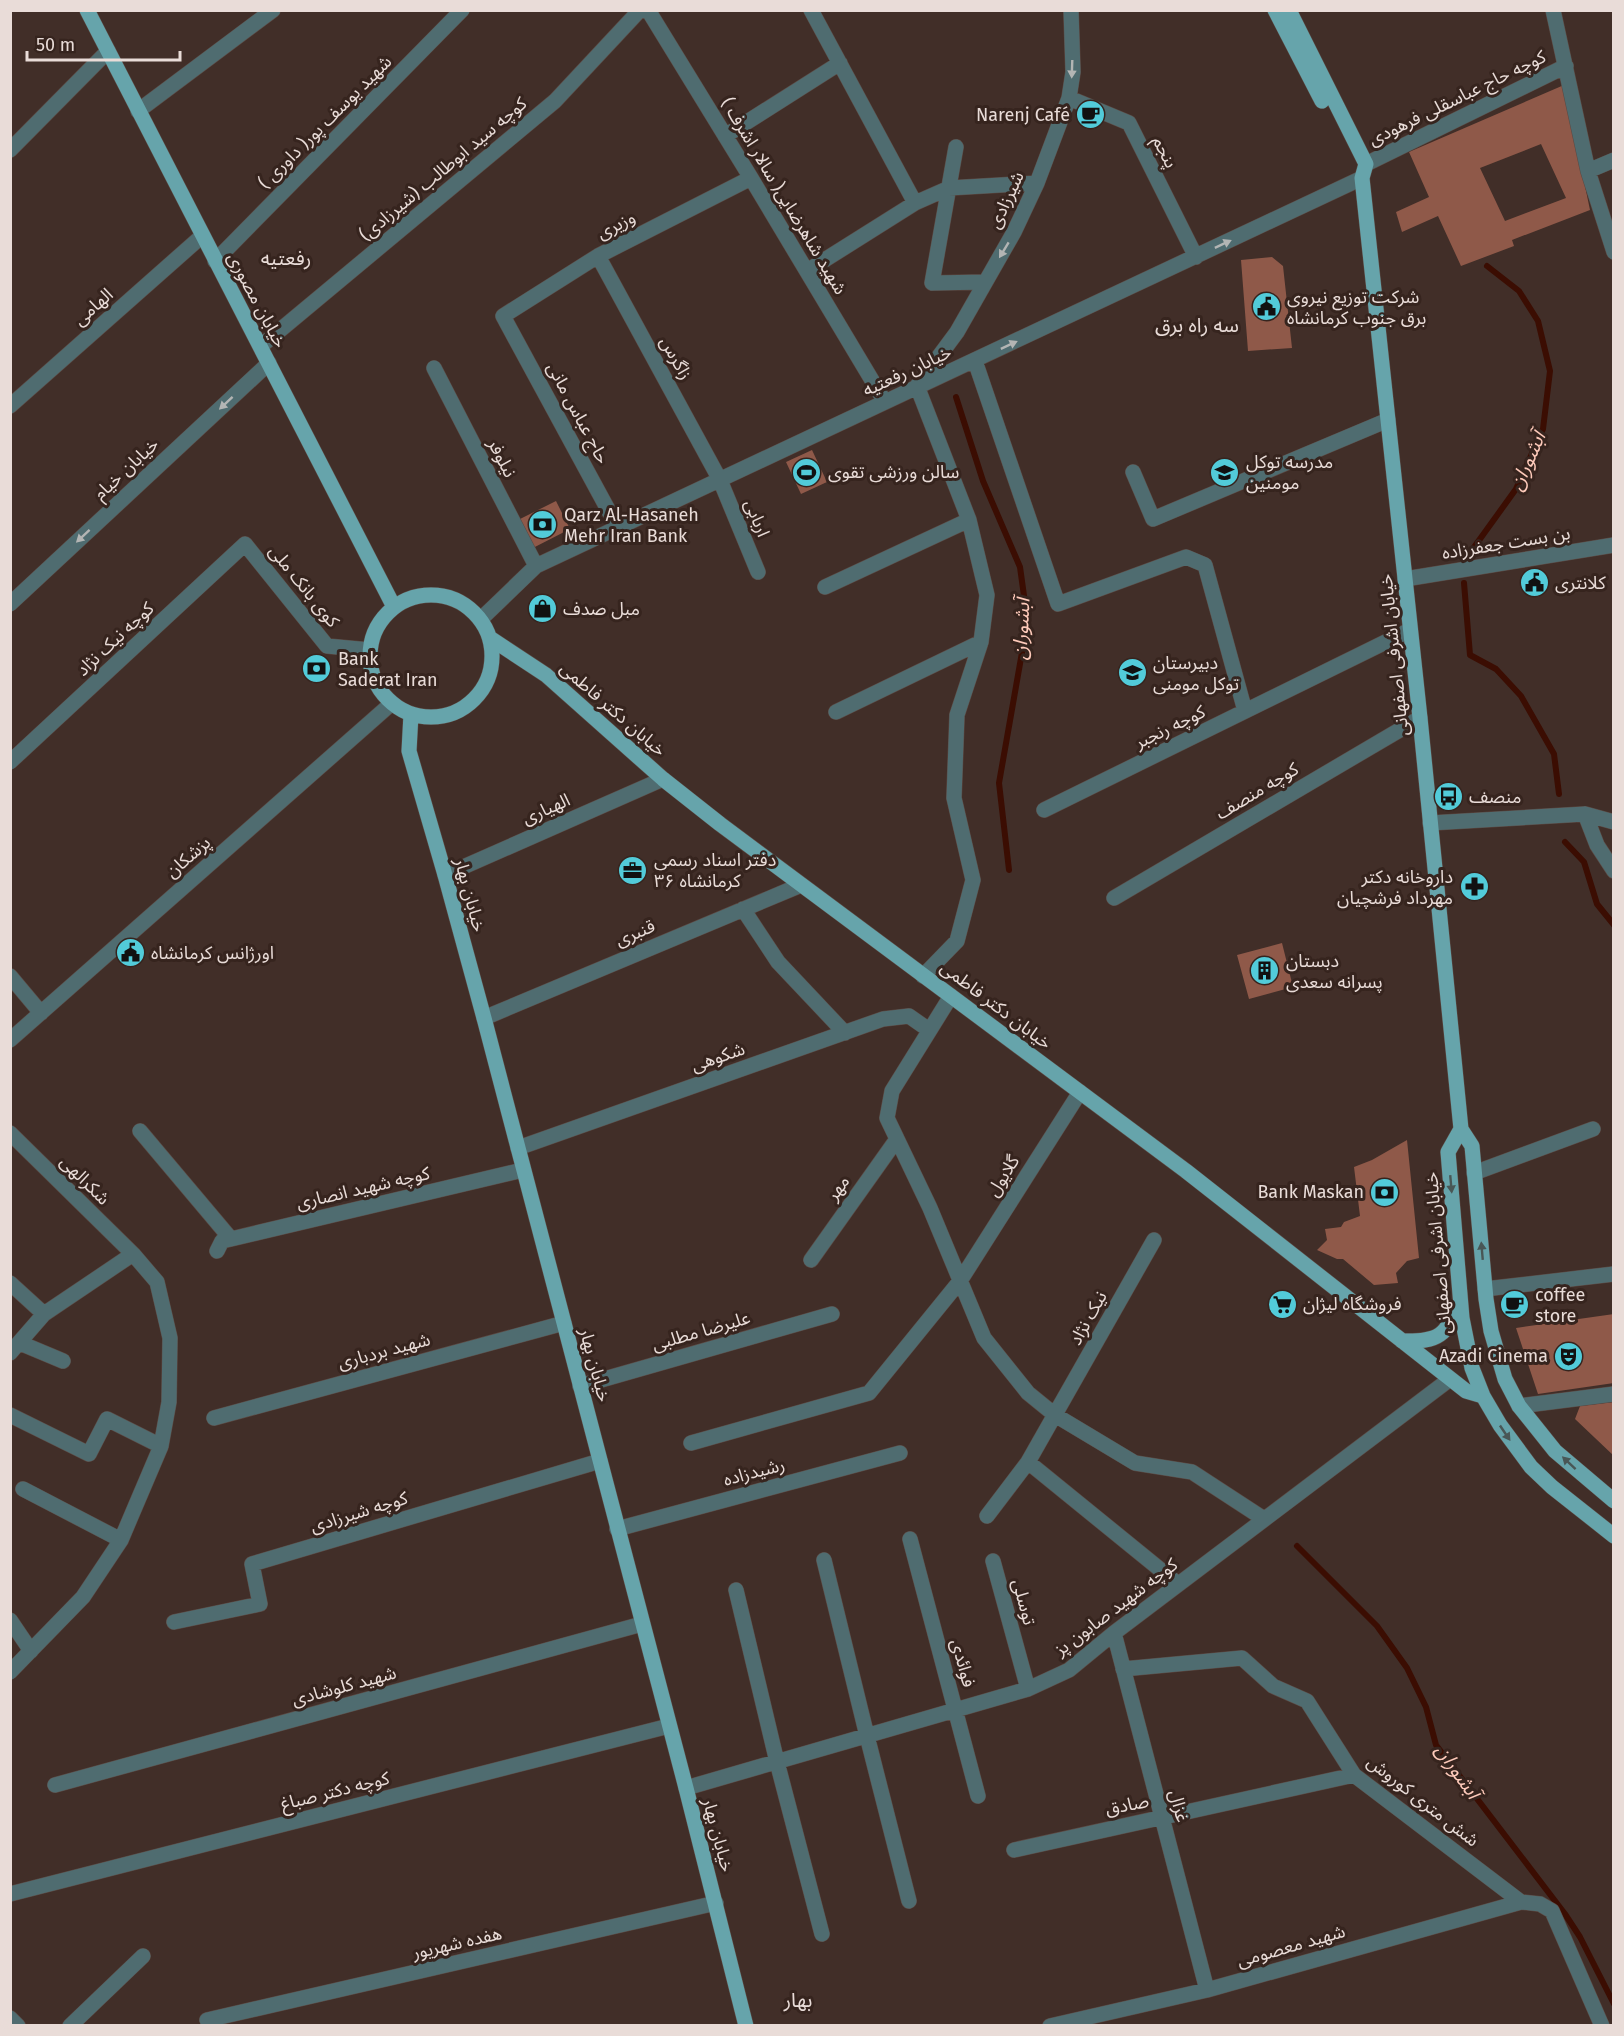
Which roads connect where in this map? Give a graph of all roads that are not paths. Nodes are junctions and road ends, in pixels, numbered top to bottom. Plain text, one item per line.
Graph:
1 (87, 10) edge
2 (273, 10) edge
3 (462, 10) edge
4 (640, 10) edge
5 (648, 10) edge
6 (811, 10) edge
7 (1071, 10) edge
8 (1275, 10) edge
9 (1289, 10) edge
10 (1553, 10) edge
11 (108, 51) junction
12 (840, 63) junction
13 (1566, 66) junction
14 (1069, 98) junction
15 (138, 111) junction
16 (725, 136) junction
17 (956, 147) dead end
18 (10, 150) edge
19 (1614, 160) edge
20 (1364, 171) junction
21 (1588, 171) junction
22 (751, 178) junction
23 (1037, 183) junction
24 (949, 188) junction
25 (915, 203) junction
26 (202, 236) junction
27 (1614, 252) edge
28 (598, 256) junction
29 (1196, 256) junction
30 (215, 261) junction
31 (807, 271) junction
32 (985, 282) junction
33 (503, 316) joint
34 (261, 346) junction
35 (975, 361) junction
36 (268, 363) junction
37 (434, 368) dead end
38 (917, 386) junction
39 (885, 402) junction
40 (10, 406) edge
41 (1388, 420) junction
42 (1132, 472) dead end
43 (720, 480) junction
44 (969, 520) junction
45 (618, 528) junction
46 (245, 544) joint
47 (1614, 545) edge
48 (536, 566) junction
49 (758, 572) dead end
50 (1405, 579) junction
51 (825, 587) dead end
52 (10, 604) edge
53 (393, 607) junction
54 (481, 619) junction
55 (1410, 630) junction
56 (490, 638) junction
57 (981, 642) junction
58 (370, 650) junction
59 (392, 703) junction
60 (1245, 711) junction
61 (836, 712) dead end
62 (411, 714) junction
63 (1420, 718) junction
64 (10, 762) edge
65 (663, 779) junction
66 (1044, 810) dead end
67 (1585, 814) junction
68 (1614, 822) edge
69 (1430, 823) junction
70 (1614, 871) edge
71 (445, 875) junction
72 (801, 885) junction
73 (1114, 898) dead end
74 (743, 909) junction
75 (10, 976) edge
76 (923, 976) junction
77 (951, 996) junction
78 (41, 1013) junction
79 (484, 1018) junction
80 (929, 1030) junction
81 (845, 1033) junction
82 (10, 1040) edge
83 (1080, 1092) junction
84 (1461, 1129) junction
85 (1593, 1130) dead end
86 (140, 1131) dead end
87 (10, 1133) edge
88 (897, 1139) junction
89 (518, 1148) junction
90 (524, 1170) junction
91 (1474, 1173) junction
92 (231, 1239) junction
93 (1154, 1240) dead end
94 (217, 1251) dead end
95 (133, 1254) junction
96 (811, 1260) dead end
97 (1614, 1274) edge
98 (960, 1281) junction
99 (10, 1283) edge
100 (1485, 1289) junction
101 (1461, 1299) junction
102 (45, 1314) junction
103 (832, 1314) dead end
104 (564, 1323) junction
105 (1402, 1341) junction
106 (15, 1348) edge
107 (63, 1360) dead end
108 (1450, 1378) junction
109 (580, 1386) junction
110 (1614, 1394) edge
111 (1483, 1396) junction
112 (1519, 1407) junction
113 (10, 1414) edge
114 (1055, 1415) junction
115 (214, 1418) dead end
116 (691, 1443) dead end
117 (161, 1446) junction
118 (900, 1453) dead end
119 (600, 1461) junction
120 (1028, 1462) junction
121 (23, 1489) dead end
122 (1614, 1501) edge
123 (987, 1516) dead end
124 (1264, 1519) junction
125 (617, 1529) junction
126 (1614, 1536) edge
127 (910, 1539) dead end
128 (121, 1540) junction
129 (824, 1560) dead end
130 (993, 1561) dead end
131 (1178, 1584) junction
132 (736, 1590) dead end
133 (10, 1620) edge
134 (174, 1622) dead end
135 (642, 1624) junction
136 (1114, 1633) junction
137 (32, 1651) junction
138 (1123, 1669) junction
139 (10, 1672) edge
140 (1028, 1689) junction
141 (955, 1710) junction
142 (669, 1726) junction
143 (867, 1736) junction
144 (777, 1762) junction
145 (1354, 1775) junction
146 (55, 1785) dead end
147 (686, 1788) junction
148 (978, 1797) dead end
149 (1162, 1818) junction
150 (1014, 1850) dead end
151 (10, 1894) edge
152 (909, 1901) dead end
153 (1521, 1902) junction
154 (716, 1903) junction
155 (822, 1934) dead end
156 (143, 1956) dead end
157 (1207, 1990) junction
158 (10, 2018) edge
159 (207, 2020) dead end
160 (18, 2025) edge
161 (70, 2025) edge
162 (746, 2025) edge
163 (1050, 2025) edge
164 (1602, 2025) edge

1 - 11 main road, خیابان مصوری
2 - 15 street
3 - 30 street, شهید یوسف پور( داوری )
4 - 34 street, کوچه سید ابوطالب (شیرزادی)
5 - 16 street, شهید شاهرضایی( سالار اشرف )
6 - 12 street
7 -> 14 street, شیرزادی
8 - 20 main road, خیابان اشرفی اصفهانی
9 - 20 main road, خیابان اشرفی اصفهانی
10 - 13 street
11 - 15 main road, خیابان مصوری
11 - 18 street
12 - 16 street
12 - 25 street
13 - 20 street, کوچه حاج عباسقلی فرهودی
13 - 21 street
14 - 23 street, شیرزادی
14 - 29 street, پنجم
15 - 26 main road, خیابان مصوری
16 - 22 street, شهید شاهرضایی( سالار اشرف )
17 - 24 street
19 - 21 street
29 -> 20 street, خیابان رفعتیه
20 - 41 main road, خیابان اشرفی اصفهانی
21 - 27 street
22 - 28 street, وزیری
22 - 31 street, شهید شاهرضایی( سالار اشرف )
23 - 24 street
23 -> 32 street, شیرزادی
24 - 25 street
24 - 32 street
25 - 31 street
26 - 30 main road, خیابان مصوری
26 - 40 street, الهامی
28 - 33 street, وزیری
28 - 43 street, زاگرس
35 -> 29 street, خیابان رفعتیه
30 - 34 main road, خیابان مصوری
31 - 39 street, شهید شاهرضایی( سالار اشرف )
32 - 38 street, شیرزادی
33 - 45 street, حاج عباس مانی
34 - 36 main road, خیابان مصوری
35 - 38 street, خیابان رفعتیه
35 - 60 street
36 -> 52 street, خیابان خیام
36 - 53 main road, خیابان مصوری
37 - 48 street, نیلوفر
38 - 39 street, خیابان رفعتیه
38 - 44 street
39 - 43 street, خیابان رفعتیه
41 - 42 street
41 - 50 main road, خیابان اشرفی اصفهانی
43 - 45 street, خیابان رفعتیه
43 - 49 street, اربابی
44 - 51 street
44 - 57 street
45 - 48 street, خیابان رفعتیه
46 - 58 street, کوی بانک ملی
46 - 64 street, کوچه نیک نژاد
47 - 50 street, بن بست جعفرزاده
48 - 54 street, خیابان رفعتیه
50 - 55 main road, خیابان اشرفی اصفهانی
53 - 54 main road
53 - 58 main road
54 - 56 main road
55 - 60 street, کوچه رنجبر
55 - 63 main road, خیابان اشرفی اصفهانی
56 - 62 main road
56 - 65 main road, خیابان دکتر فاطمی
57 - 61 street
57 - 76 street
58 - 59 main road
59 - 62 main road
59 - 78 street, پزشکان
60 - 66 street, کوچه رنجبر
62 - 71 main road, خیابان بهار
63 - 69 main road, خیابان اشرفی اصفهانی
63 - 73 street, کوچه منصف
65 - 71 street, الهیاری
65 - 72 main road, خیابان دکتر فاطمی
67 - 68 street
67 - 69 street
67 - 70 street
69 - 84 main road, خیابان اشرفی اصفهانی
71 - 79 main road, خیابان بهار
72 - 74 street, قنبری
72 - 76 main road, خیابان دکتر فاطمی
74 - 79 street, قنبری
74 - 81 street
75 - 78 street
76 - 77 main road, خیابان دکتر فاطمی
77 - 80 street
77 - 83 main road, خیابان دکتر فاطمی
78 - 82 street, پزشکان
79 - 89 main road, خیابان بهار
80 - 81 street, شکوهی
80 - 88 street
81 - 89 street, شکوهی
83 - 98 street, گلایول
83 - 105 main road, خیابان دکتر فاطمی
84 - 91 main road, خیابان اشرفی اصفهانی
84 -> 101 main road, خیابان اشرفی اصفهانی
85 - 91 street
86 - 92 street
87 - 95 street, شکرالهی
88 - 96 street, مهر
88 - 98 street
89 - 90 main road, خیابان بهار
90 - 92 street, کوچه شهید انصاری
90 - 104 main road, خیابان بهار
100 -> 91 main road, خیابان اشرفی اصفهانی
92 - 94 street, کوچه شهید انصاری
93 - 114 street, نیک نژاد
95 - 102 street
95 - 117 street, شکرالهی
97 - 100 street
98 - 114 street
98 - 116 street, گلایول
99 - 102 street
100 - 112 main road, خیابان اشرفی اصفهانی
101 - 105 main road
101 - 111 main road, خیابان اشرفی اصفهانی
102 - 106 street
103 - 109 street, علیرضا مطلبی
104 - 109 main road, خیابان بهار
104 - 115 street, شهید بردباری
105 - 108 main road, خیابان دکتر فاطمی
106 - 107 street
108 - 111 main road, خیابان دکتر فاطمی
108 - 124 street, کوچه شهید صابون پز
109 - 119 main road, خیابان بهار
110 - 112 street
111 -> 126 main road, خیابان اشرفی اصفهانی
122 -> 112 main road, خیابان اشرفی اصفهانی
113 - 117 street
114 - 120 street, نیک نژاد
114 - 124 street
117 - 128 street, شکرالهی
118 - 125 street, رشیدزاده
119 - 125 main road, خیابان بهار
119 - 134 street, کوچه شیرزادی
120 - 123 street, نیک نژاد
120 - 131 street
121 - 128 street
124 - 131 street, کوچه شهید صابون پز
125 - 135 main road, خیابان بهار
127 - 141 street, فوائدی
128 - 137 street, شکرالهی
129 - 143 street
130 - 140 street, توسلی
131 - 136 street, کوچه شهید صابون پز
132 - 144 street
133 - 137 street
135 - 142 main road, خیابان بهار
135 - 146 street, شهید کلوشادی
136 - 138 street, غزال
136 - 140 street, کوچه شهید صابون پز
137 - 139 street, شکرالهی
138 - 145 street, شش متری کوروش
138 - 149 street, غزال
140 - 141 street, کوچه شهید صابون پز
141 - 143 street, کوچه شهید صابون پز
141 - 148 street, فوائدی
142 - 147 main road, خیابان بهار
142 - 151 street, کوچه دکتر صباغ
143 - 144 street, کوچه شهید صابون پز
143 - 152 street
144 - 147 street, کوچه شهید صابون پز
144 - 155 street
145 - 149 street, صادق
145 - 153 street, شش متری کوروش
147 - 154 main road, خیابان بهار
149 - 150 street, صادق
149 - 157 street, غزال
153 - 157 street, شهید معصومی
153 - 164 street, شهید معصومی
154 - 159 street, هفده شهریور
154 - 162 main road, خیابان بهار
156 - 161 street
157 - 163 street, شهید معصومی
158 - 160 street

